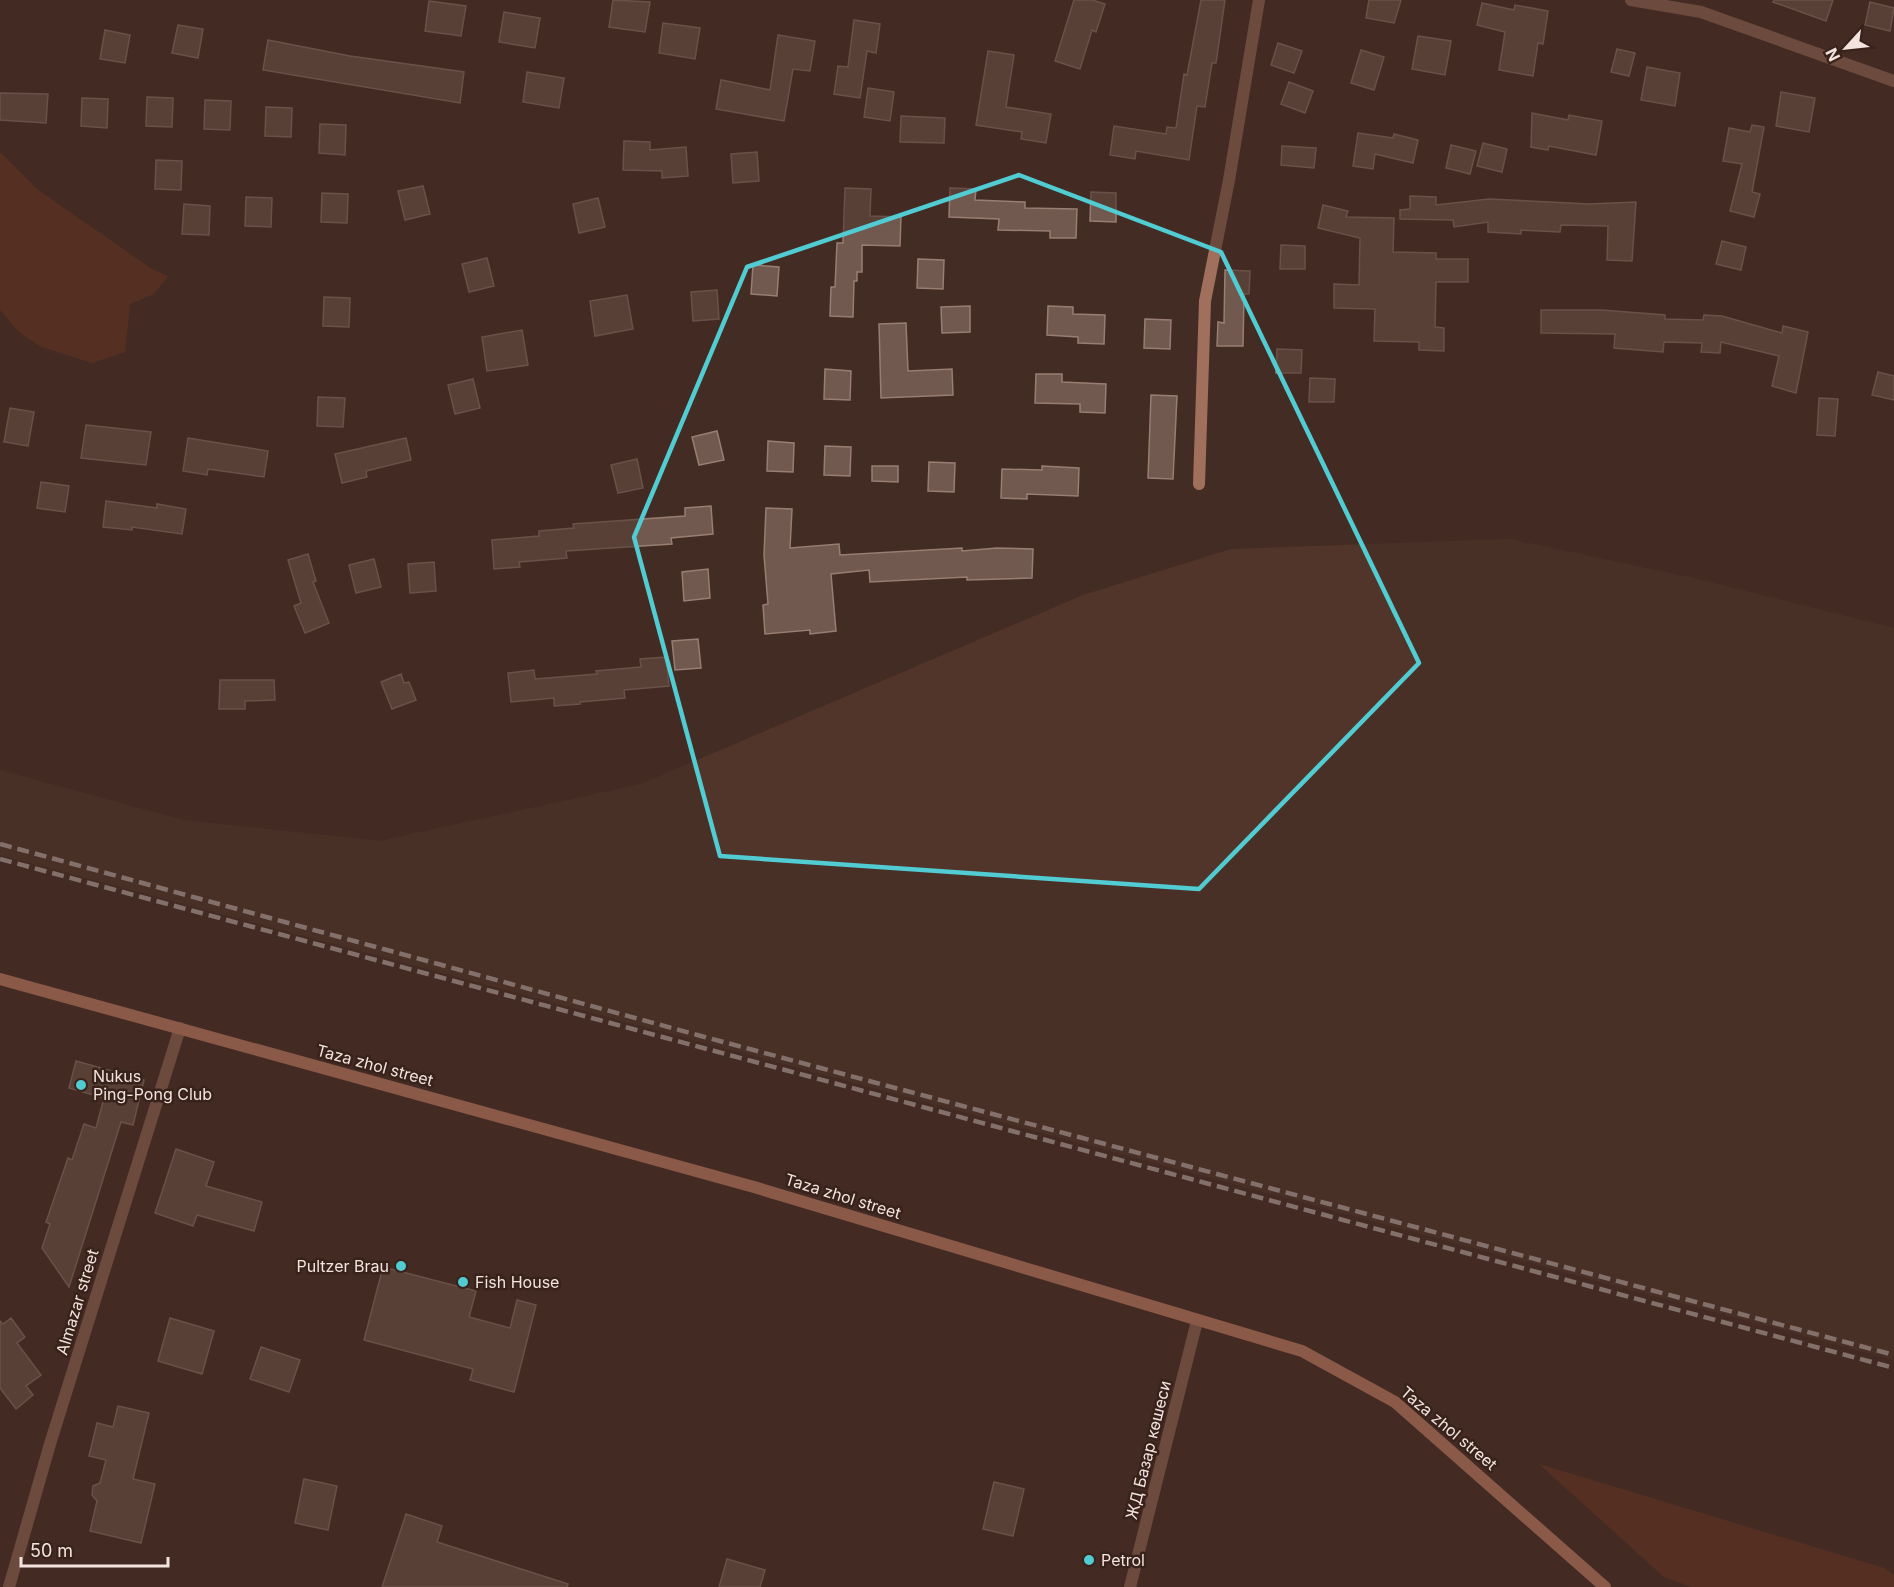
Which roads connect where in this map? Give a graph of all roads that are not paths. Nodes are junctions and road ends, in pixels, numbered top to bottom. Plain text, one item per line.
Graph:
1 (1259, 0) edge
2 (1631, 0) edge
3 (1894, 81) edge
4 (1199, 484) dead end
5 (0, 978) edge
6 (180, 1028) junction
7 (1197, 1321) junction
8 (9, 1587) edge
9 (1130, 1587) edge
10 (1605, 1587) edge

1 - 4 street
2 - 3 street
5 - 6 main road, Taza zhol street
6 - 7 main road, Taza zhol street
6 - 8 street, Almazar street
7 - 9 street, ЖД Базар көшеси
7 - 10 main road, Taza zhol street

